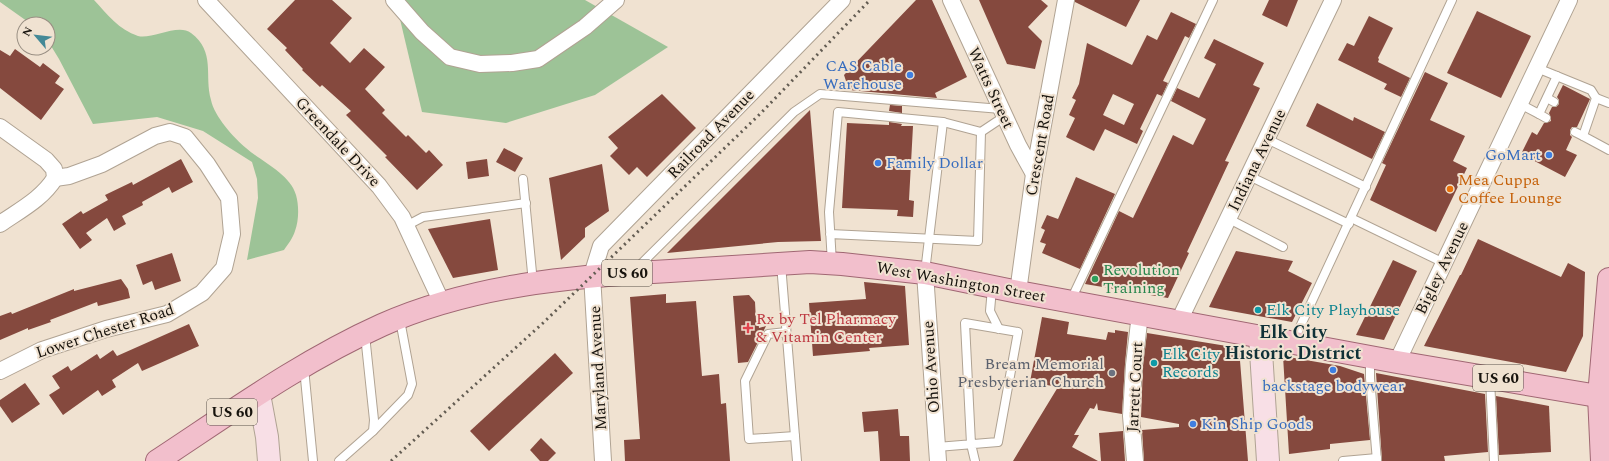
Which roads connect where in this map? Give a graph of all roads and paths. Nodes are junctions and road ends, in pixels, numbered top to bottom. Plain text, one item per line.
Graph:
1 (206, 0) edge
2 (394, 0) edge
3 (616, 0) edge
4 (842, 0) edge
5 (951, 0) edge
6 (1066, 0) edge
7 (1213, 0) edge
8 (1333, 0) edge
9 (1452, 0) edge
10 (1569, 0) edge
11 (1537, 68) junction
12 (1557, 76) junction
13 (1596, 98) junction
14 (1609, 103) edge
15 (1520, 104) junction
16 (1003, 113) junction
17 (943, 122) junction
18 (0, 127) edge
19 (981, 132) junction
20 (1575, 132) dead end
21 (1583, 136) junction
22 (1267, 139) junction
23 (1609, 150) edge
24 (1034, 174) junction
25 (1249, 176) junction
26 (55, 178) junction
27 (523, 179) dead end
28 (1366, 187) junction
29 (526, 203) junction
30 (1229, 219) junction
31 (1350, 221) junction
32 (0, 224) edge
33 (406, 226) junction
34 (830, 234) junction
35 (930, 239) junction
36 (1283, 247) dead end
37 (832, 263) junction
38 (1444, 263) junction
39 (780, 264) junction
40 (632, 273) junction
41 (925, 273) junction
42 (592, 275) junction
43 (1609, 279) edge
44 (533, 284) junction
45 (992, 286) junction
46 (1018, 292) junction
47 (1071, 301) junction
48 (442, 303) junction
49 (1140, 314) junction
50 (399, 318) junction
51 (1180, 320) junction
52 (999, 329) junction
53 (786, 332) junction
54 (365, 333) junction
55 (1260, 336) junction
56 (1292, 342) junction
57 (1370, 357) junction
58 (1397, 362) junction
59 (304, 367) junction
60 (0, 371) edge
61 (1490, 377) junction
62 (259, 394) junction
63 (1604, 397) edge
64 (373, 431) junction
65 (795, 436) junction
66 (972, 444) junction
67 (938, 454) edge
68 (1609, 455) edge
69 (1377, 460) edge
70 (157, 461) edge
71 (269, 461) edge
72 (312, 461) edge
73 (339, 461) edge
74 (603, 461) edge
75 (797, 461) edge
76 (975, 461) edge
77 (1135, 461) edge
78 (1268, 461) edge
79 (1343, 461) edge
80 (1494, 461) edge
81 (1602, 461) edge
82 (1605, 461) edge

1 - 33 street, Greendale Drive
2 - 3 street
4 - 42 street, Railroad Avenue
5 - 16 street, Watts Street
6 - 24 street, Crescent Road
7 - 47 lane
8 - 22 street, Indiana Avenue
9 - 28 lane
10 - 11 street, Bigley Avenue
11 - 12 lane
11 - 15 street, Bigley Avenue
12 - 13 lane
12 - 15 lane
13 - 14 lane
13 - 21 lane
15 - 38 street, Bigley Avenue
16 - 19 lane
16 - 24 street, Watts Street
16 - 40 lane
17 - 19 lane
17 - 34 lane
17 - 35 lane
18 - 26 street
19 - 35 lane
20 - 21 lane
21 - 23 lane
22 - 25 street, Indiana Avenue
22 - 28 lane
24 - 46 street, Crescent Road
25 - 30 street, Indiana Avenue
25 - 31 lane
26 - 32 street
26 - 60 street, Lower Chester Road
27 - 29 lane
28 - 31 lane
29 - 33 lane
29 - 44 lane
30 - 36 lane
30 - 51 street, Indiana Avenue
31 - 38 lane
31 - 56 lane
33 - 48 street, Greendale Drive
34 - 35 lane
34 - 37 lane
35 - 41 lane
37 - 39 main road, West Washington Street / US 60
37 - 41 main road, West Washington Street / US 60
38 - 58 street, Bigley Avenue
39 - 40 main road, West Washington Street / US 60
39 - 53 lane
40 - 42 main road, West Washington Street / US 60
41 - 45 main road, West Washington Street / US 60
41 - 67 street, Ohio Avenue
42 - 44 main road, West Washington Street / US 60
42 - 74 street, Maryland Avenue
43 - 63 main road
44 - 48 main road, West Washington Street / US 60
45 - 46 main road, West Washington Street / US 60
45 - 52 lane
46 - 47 main road, West Washington Street / US 60
47 - 49 main road, West Washington Street / US 60
48 - 50 main road, West Washington Street / US 60
49 - 51 main road, West Washington Street / US 60
49 - 77 street, Jarrett Court
50 - 54 main road, West Washington Street / US 60
50 - 64 lane
51 - 55 main road, West Washington Street / US 60
52 - 66 lane
52 - 66 lane
53 - 65 lane
53 - 65 lane
54 - 59 main road, West Washington Street / US 60
54 - 64 lane
55 - 56 main road, West Washington Street / US 60
55 - 78 street
56 - 57 main road, West Washington Street / US 60
57 - 58 main road, West Washington Street / US 60
57 - 69 lane
58 - 61 main road, West Washington Street / US 60
59 - 62 main road, West Washington Street / US 60
59 - 72 lane
61 - 63 main road, West Washington Street / US 60
61 - 80 lane
62 - 70 main road, West Washington Street / US 60
62 - 71 street
63 - 81 main road
64 - 73 lane
65 - 75 lane
66 - 67 lane
66 - 76 lane
68 - 82 main road
69 - 79 lane

